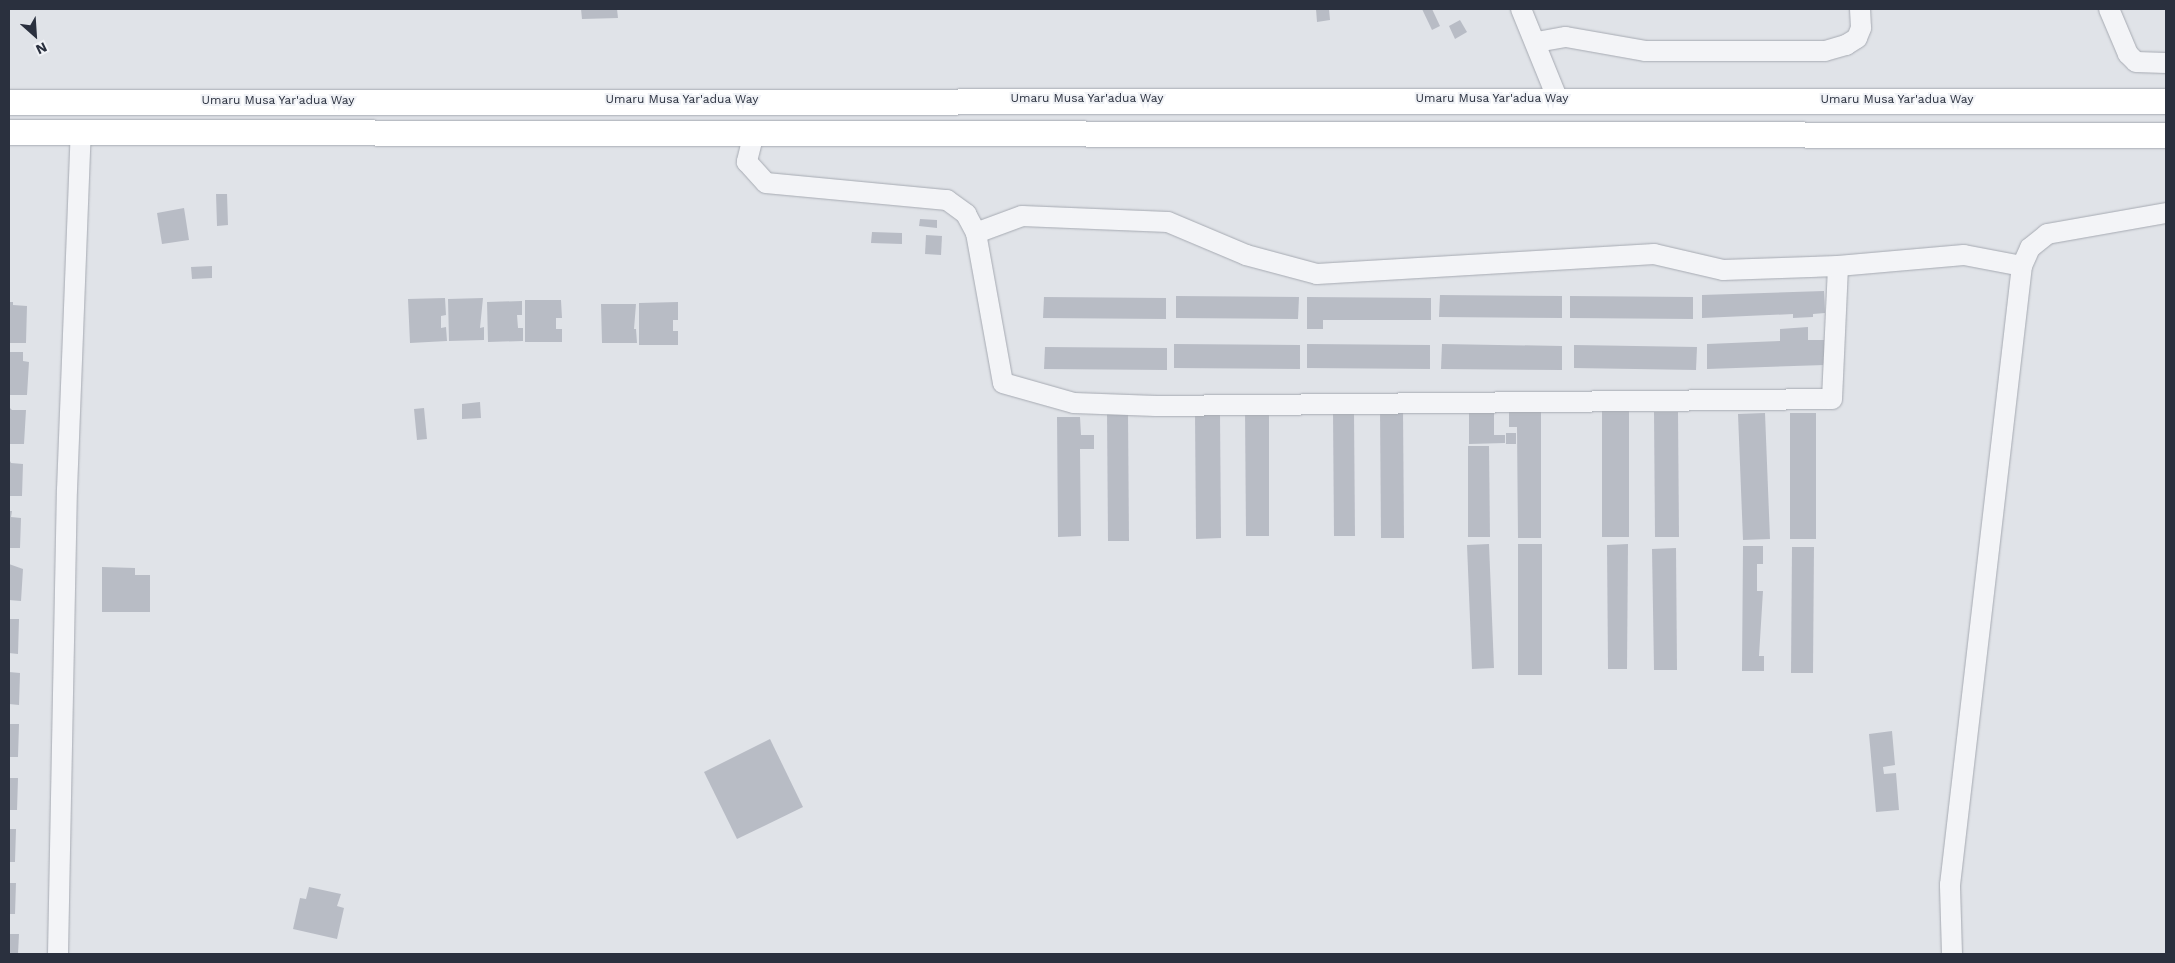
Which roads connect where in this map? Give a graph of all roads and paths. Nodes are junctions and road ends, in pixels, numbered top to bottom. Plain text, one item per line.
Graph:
1 (1521, 9) edge
2 (1860, 9) edge
3 (2109, 9) edge
4 (1536, 42) junction
5 (2166, 63) edge
6 (1558, 100) junction
7 (2166, 101) edge
8 (9, 102) edge
9 (9, 132) edge
10 (81, 132) junction
11 (754, 133) junction
12 (2166, 135) edge
13 (2166, 212) edge
14 (976, 232) junction
15 (1838, 266) junction
16 (2022, 266) junction
17 (58, 954) edge
18 (1952, 954) edge

1 - 4 street
2 - 4 street
3 - 5 street
4 - 6 street
6 - 7 main road, Umaru Musa Yar'adua Way
6 - 8 main road, Umaru Musa Yar'adua Way
9 - 10 main road
10 - 11 main road
10 - 17 street
11 - 12 main road
11 - 14 street
13 - 16 street
14 - 15 street
14 - 15 street
15 - 16 street
16 - 18 street

